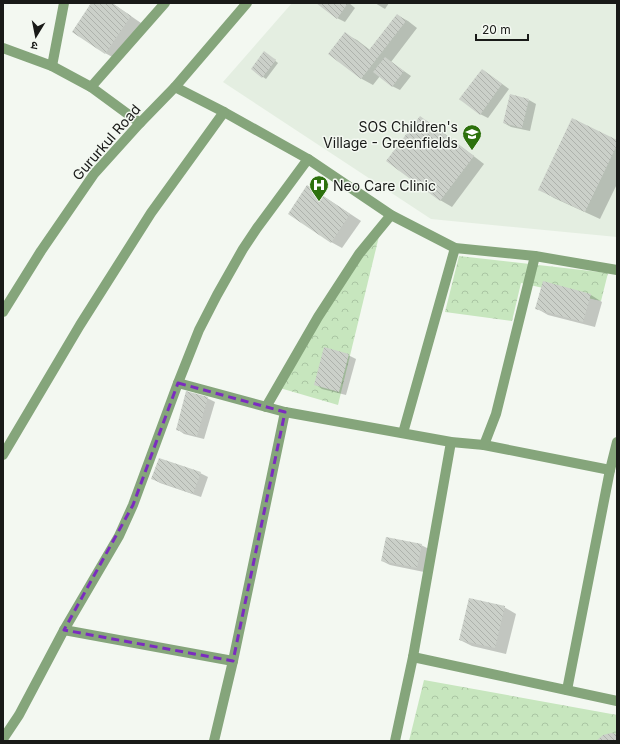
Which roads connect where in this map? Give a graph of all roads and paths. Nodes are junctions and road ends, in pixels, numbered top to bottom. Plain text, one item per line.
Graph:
1 (64, 3) edge
2 (165, 3) edge
3 (247, 3) edge
4 (3, 48) edge
5 (52, 66) junction
6 (175, 86) junction
7 (91, 87) junction
8 (224, 112) junction
9 (140, 123) junction
10 (308, 159) junction
11 (391, 216) junction
12 (455, 248) junction
13 (535, 256) junction
14 (617, 270) edge
15 (3, 312) edge
16 (178, 383) junction
17 (266, 407) junction
18 (285, 412) junction
19 (403, 434) junction
20 (451, 442) junction
21 (617, 442) edge
22 (484, 445) junction
23 (3, 455) edge
24 (610, 470) junction
25 (64, 630) junction
26 (413, 657) junction
27 (233, 661) junction
28 (567, 690) junction
29 (617, 701) edge
30 (3, 739) edge
31 (214, 741) edge
32 (395, 741) edge

1 - 5 street
2 - 7 street
3 - 6 street, Gururkul Road
4 - 5 street
5 - 7 street
6 - 8 street
6 - 9 street, Gururkul Road
7 - 9 street
8 - 10 street
8 - 23 street
9 - 15 street, Gururkul Road
10 - 11 street
10 - 16 street
11 - 12 street
11 - 17 street
12 - 13 street
12 - 19 street
13 - 14 street
13 - 22 street
16 - 17 street
16 - 25 street
17 - 18 street
18 - 19 street
18 - 27 street
19 - 20 street
20 - 22 street
20 - 26 street
21 - 24 street
22 - 24 street
24 - 28 street
25 - 27 street
25 - 30 street
26 - 28 street
26 - 32 street
27 - 31 street
28 - 29 street

